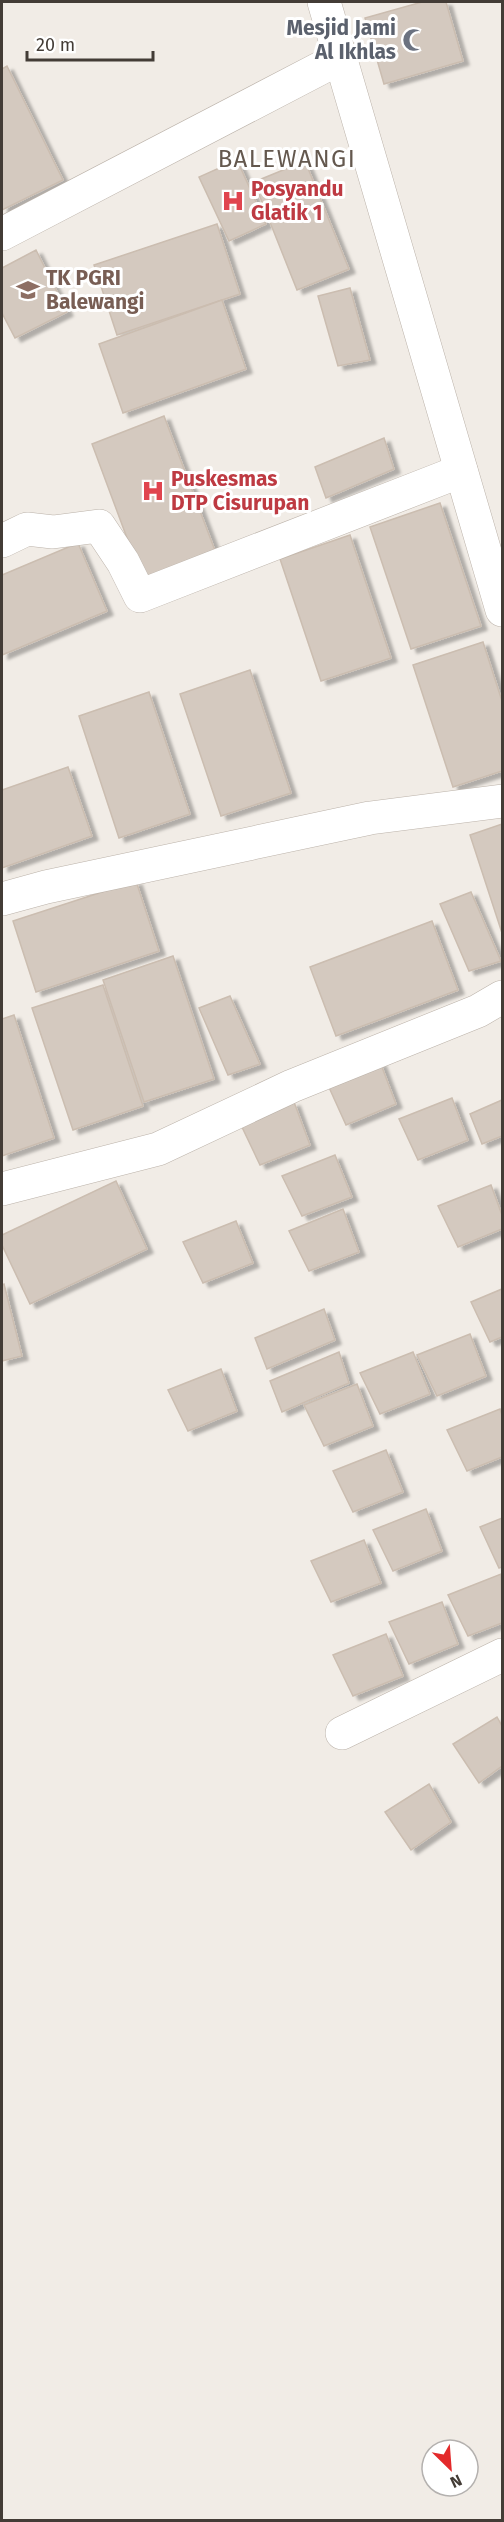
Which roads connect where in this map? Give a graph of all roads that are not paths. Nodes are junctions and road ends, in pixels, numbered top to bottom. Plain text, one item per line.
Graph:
1 (324, 2) edge
2 (340, 58) junction
3 (2, 234) edge
4 (461, 471) junction
5 (2, 541) edge
6 (502, 610) edge
7 (502, 801) edge
8 (2, 899) edge
9 (502, 997) edge
10 (2, 1189) edge
11 (502, 1655) edge
12 (342, 1733) dead end

1 - 2 street
2 - 3 street
2 - 4 street
4 - 5 street
4 - 6 street
7 - 8 street
9 - 10 street
11 - 12 street

